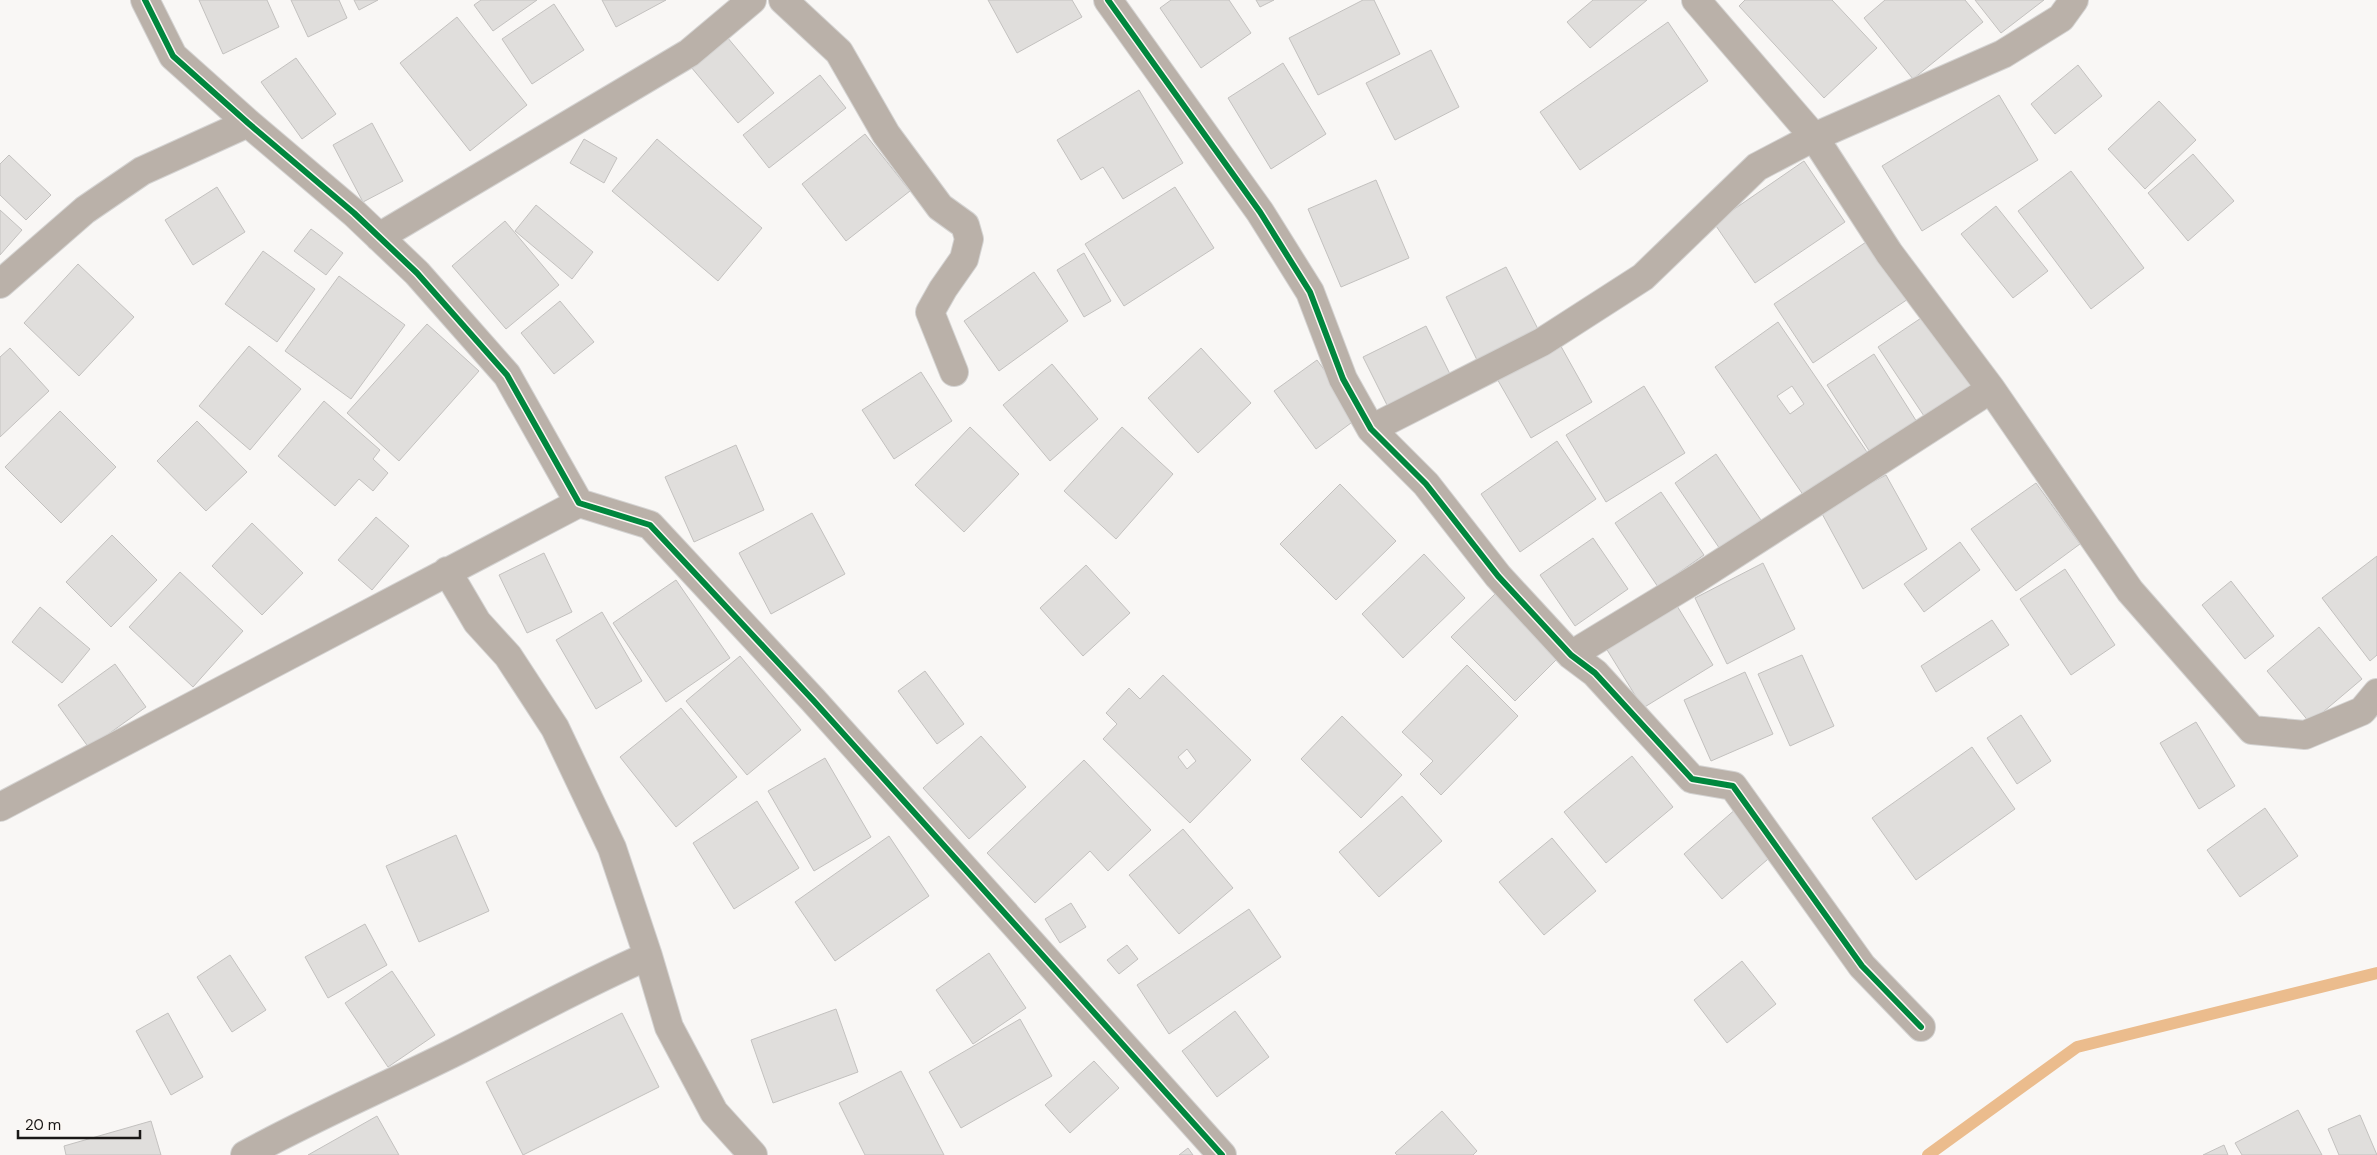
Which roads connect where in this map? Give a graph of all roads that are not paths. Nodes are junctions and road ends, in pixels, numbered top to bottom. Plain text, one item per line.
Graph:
1 (145, 0) edge
2 (752, 0) edge
3 (783, 0) edge
4 (1108, 0) edge
5 (1696, 0) edge
6 (2074, 0) edge
7 (248, 123) junction
8 (1814, 137) junction
9 (379, 237) junction
10 (0, 284) edge
11 (954, 372) dead end
12 (1991, 389) junction
13 (1371, 429) junction
14 (579, 503) junction
15 (448, 571) junction
16 (1571, 655) junction
17 (2377, 693) edge
18 (0, 807) edge
19 (648, 956) junction
20 (1921, 1027) dead end
21 (246, 1155) edge
22 (753, 1155) edge
23 (1222, 1155) edge

1 - 7 street
2 - 9 street
3 - 11 street
4 - 13 street
5 - 8 street
6 - 8 street
7 - 9 street
7 - 10 street
8 - 12 street
8 - 13 street
9 - 14 street
12 - 16 street
12 - 17 street
13 - 16 street
14 - 15 street
14 - 23 street
15 - 18 street
15 - 19 street
16 - 20 street
19 - 21 street
19 - 22 street

